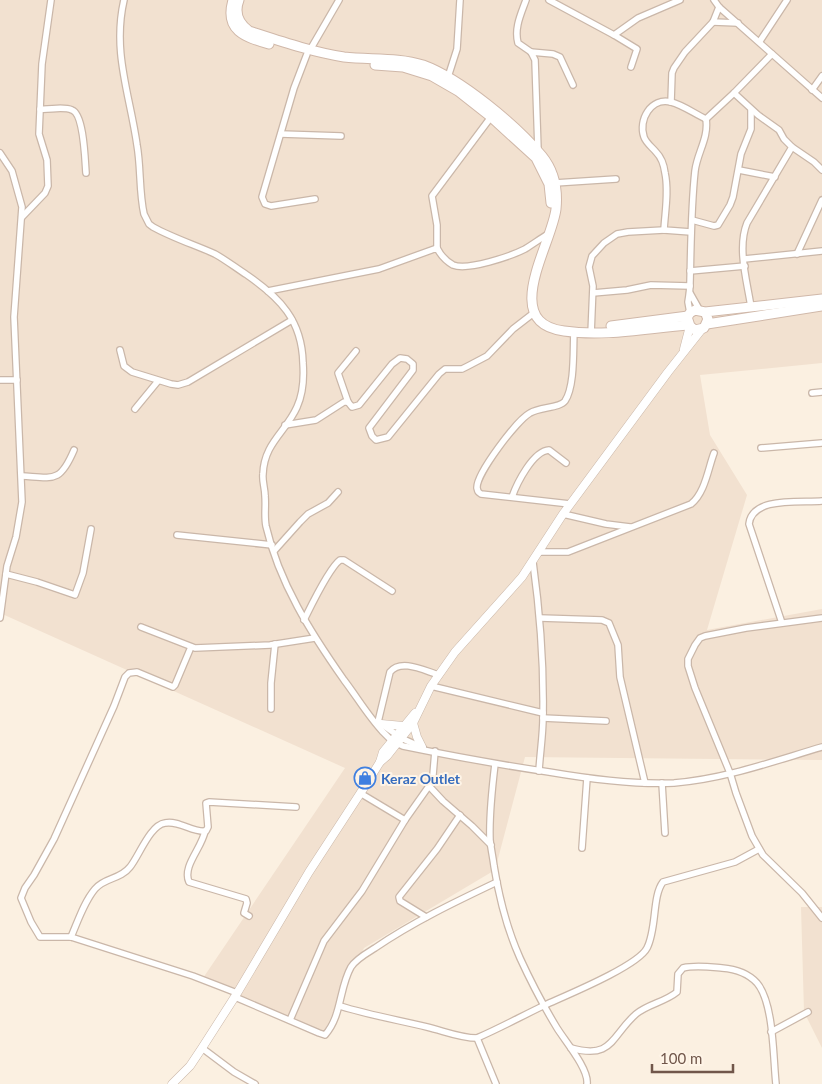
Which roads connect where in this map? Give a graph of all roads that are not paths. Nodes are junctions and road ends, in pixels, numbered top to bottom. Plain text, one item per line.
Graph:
1 (51, 0) edge
2 (124, 0) edge
3 (233, 0) edge
4 (239, 0) edge
5 (339, 0) edge
6 (460, 0) edge
7 (526, 0) edge
8 (549, 0) edge
9 (714, 0) edge
10 (787, 0) edge
11 (676, 1) edge
12 (719, 7) junction
13 (714, 22) junction
14 (738, 23) junction
15 (614, 35) junction
16 (760, 41) junction
17 (309, 52) junction
18 (531, 52) junction
19 (772, 54) junction
20 (408, 65) junction
21 (632, 67) dead end
22 (448, 76) junction
23 (822, 76) edge
24 (573, 85) dead end
25 (812, 90) junction
26 (734, 93) junction
27 (822, 98) edge
28 (671, 102) junction
29 (40, 109) junction
30 (751, 110) junction
31 (491, 117) junction
32 (706, 119) junction
33 (281, 134) junction
34 (341, 136) dead end
35 (792, 147) junction
36 (538, 152) junction
37 (0, 153) edge
38 (738, 170) junction
39 (822, 170) edge
40 (86, 173) dead end
41 (775, 177) junction
42 (616, 179) dead end
43 (555, 182) junction
44 (314, 199) dead end
45 (822, 200) edge
46 (22, 217) junction
47 (692, 220) junction
48 (664, 230) junction
49 (691, 232) junction
50 (549, 236) junction
51 (437, 248) junction
52 (822, 251) edge
53 (797, 254) junction
54 (745, 262) junction
55 (690, 271) junction
56 (690, 289) junction
57 (268, 291) junction
58 (593, 293) junction
59 (822, 299) edge
60 (822, 306) edge
61 (751, 307) junction
62 (702, 311) junction
63 (534, 312) junction
64 (292, 320) junction
65 (689, 320) junction
66 (704, 327) junction
67 (574, 332) junction
68 (589, 332) junction
69 (120, 350) dead end
70 (356, 351) dead end
71 (682, 354) junction
72 (0, 380) edge
73 (18, 380) junction
74 (158, 381) junction
75 (822, 392) edge
76 (812, 393) dead end
77 (348, 402) junction
78 (136, 409) dead end
79 (284, 426) junction
80 (822, 443) edge
81 (761, 448) dead end
82 (74, 450) dead end
83 (714, 453) dead end
84 (566, 462) dead end
85 (22, 476) junction
86 (338, 492) dead end
87 (512, 497) junction
88 (822, 501) edge
89 (570, 504) junction
90 (563, 514) junction
91 (633, 527) junction
92 (91, 529) dead end
93 (177, 535) dead end
94 (273, 548) junction
95 (539, 552) junction
96 (533, 562) junction
97 (6, 574) junction
98 (392, 590) dead end
99 (0, 618) edge
100 (540, 618) junction
101 (822, 618) edge
102 (304, 620) junction
103 (782, 623) junction
104 (141, 627) dead end
105 (315, 638) junction
106 (275, 644) junction
107 (191, 647) junction
108 (439, 675) junction
109 (432, 686) junction
110 (270, 709) dead end
111 (417, 712) junction
112 (543, 716) junction
113 (606, 721) dead end
114 (377, 722) junction
115 (413, 723) junction
116 (404, 726) junction
117 (396, 739) junction
118 (822, 747) edge
119 (424, 748) junction
120 (435, 751) junction
121 (495, 764) junction
122 (539, 771) junction
123 (730, 773) junction
124 (587, 778) junction
125 (645, 783) junction
126 (662, 783) junction
127 (429, 786) junction
128 (360, 793) junction
129 (296, 807) dead end
130 (460, 815) junction
131 (405, 820) junction
132 (205, 832) junction
133 (665, 833) dead end
134 (491, 845) junction
135 (582, 848) dead end
136 (759, 849) junction
137 (497, 882) junction
138 (249, 916) dead end
139 (426, 917) junction
140 (822, 918) edge
141 (71, 937) junction
142 (236, 995) junction
143 (340, 1006) junction
144 (544, 1006) junction
145 (808, 1012) dead end
146 (290, 1020) junction
147 (771, 1032) junction
148 (477, 1038) junction
149 (570, 1047) junction
150 (202, 1048) junction
151 (172, 1084) edge
152 (255, 1084) edge
153 (496, 1084) edge
154 (587, 1084) edge
155 (776, 1084) edge

1 - 29 street
2 - 57 street
3 - 17 main road
4 - 17 main road
5 - 17 street
6 - 22 street
7 - 18 street
8 - 15 street
9 - 12 street
10 - 16 street
11 - 15 street
12 - 13 street
12 - 14 street
13 - 14 street
13 - 28 street
14 - 16 street
15 - 21 street
16 - 19 street
17 - 20 main road
17 - 33 street
18 - 24 street
18 - 36 street
19 - 25 street
19 - 26 street
20 - 22 main road
20 - 31 main road
22 - 36 main road
23 - 25 street
25 - 27 street
26 - 30 street
26 - 32 street
28 - 32 street
28 - 48 street
29 - 40 street
29 - 46 street
30 - 35 street
30 - 38 street
31 - 50 main road
31 - 51 street
32 - 47 street
33 - 34 street
33 - 44 street
35 - 39 street
35 - 41 street
36 - 43 main road
37 - 46 street
38 - 41 street
38 - 47 street
41 - 54 street
42 - 43 street
43 - 50 main road
45 - 53 street
46 - 73 street
47 - 49 street
48 - 49 street
48 - 58 street
49 - 55 street
50 - 51 street
50 - 63 main road
51 - 57 street
52 - 53 street
53 - 54 street
54 - 55 street
54 - 61 street
55 - 56 street
56 - 58 street
56 - 62 street
56 - 65 street
57 - 64 street
58 - 68 street
59 - 61 main road
60 - 66 main road
61 - 62 main road
62 - 65 main road
62 - 66 main road
63 - 67 main road
63 - 77 street
64 - 74 street
64 - 79 street
65 - 66 main road
65 - 68 main road
65 - 71 street
66 - 71 street
67 - 68 main road
67 - 87 street
69 - 74 street
70 - 77 street
71 - 89 street
72 - 73 street
73 - 85 street
74 - 78 street
75 - 76 street
77 - 79 street
79 - 94 street
80 - 81 street
82 - 85 street
83 - 91 street
84 - 87 street
85 - 97 street
86 - 94 street
87 - 89 street
88 - 103 street
89 - 90 street
90 - 91 street
90 - 95 street
91 - 95 street
92 - 97 street
93 - 94 street
94 - 102 street
95 - 96 street
96 - 100 street
96 - 108 street
97 - 99 street
98 - 102 street
100 - 112 street
100 - 125 street
101 - 103 street
102 - 105 street
103 - 123 street
104 - 107 street
105 - 106 street
105 - 114 street
106 - 107 street
106 - 110 street
107 - 141 street
108 - 109 street
108 - 114 street
109 - 111 street
109 - 112 street
111 - 115 street
111 - 116 street
112 - 113 street
112 - 122 street
114 - 116 street
114 - 117 street
115 - 117 street
115 - 119 street
116 - 117 street
117 - 119 street
117 - 128 street
118 - 123 street
119 - 120 street
120 - 121 street
120 - 127 street
121 - 122 street
121 - 134 street
122 - 124 street
123 - 126 street
123 - 136 street
124 - 125 street
124 - 135 street
125 - 126 street
126 - 133 street
127 - 130 street
127 - 131 street
128 - 131 street
128 - 142 street
129 - 132 street
130 - 134 street
130 - 139 street
131 - 146 street
132 - 138 street
132 - 141 street
134 - 137 street
136 - 140 street
136 - 144 street
137 - 139 street
137 - 144 street
139 - 143 street
141 - 142 street
142 - 146 street
142 - 150 street
143 - 146 street
143 - 148 street
144 - 148 street
144 - 149 street
145 - 147 street
147 - 149 street
147 - 155 street
148 - 153 street
149 - 154 street
150 - 151 street
150 - 152 street

